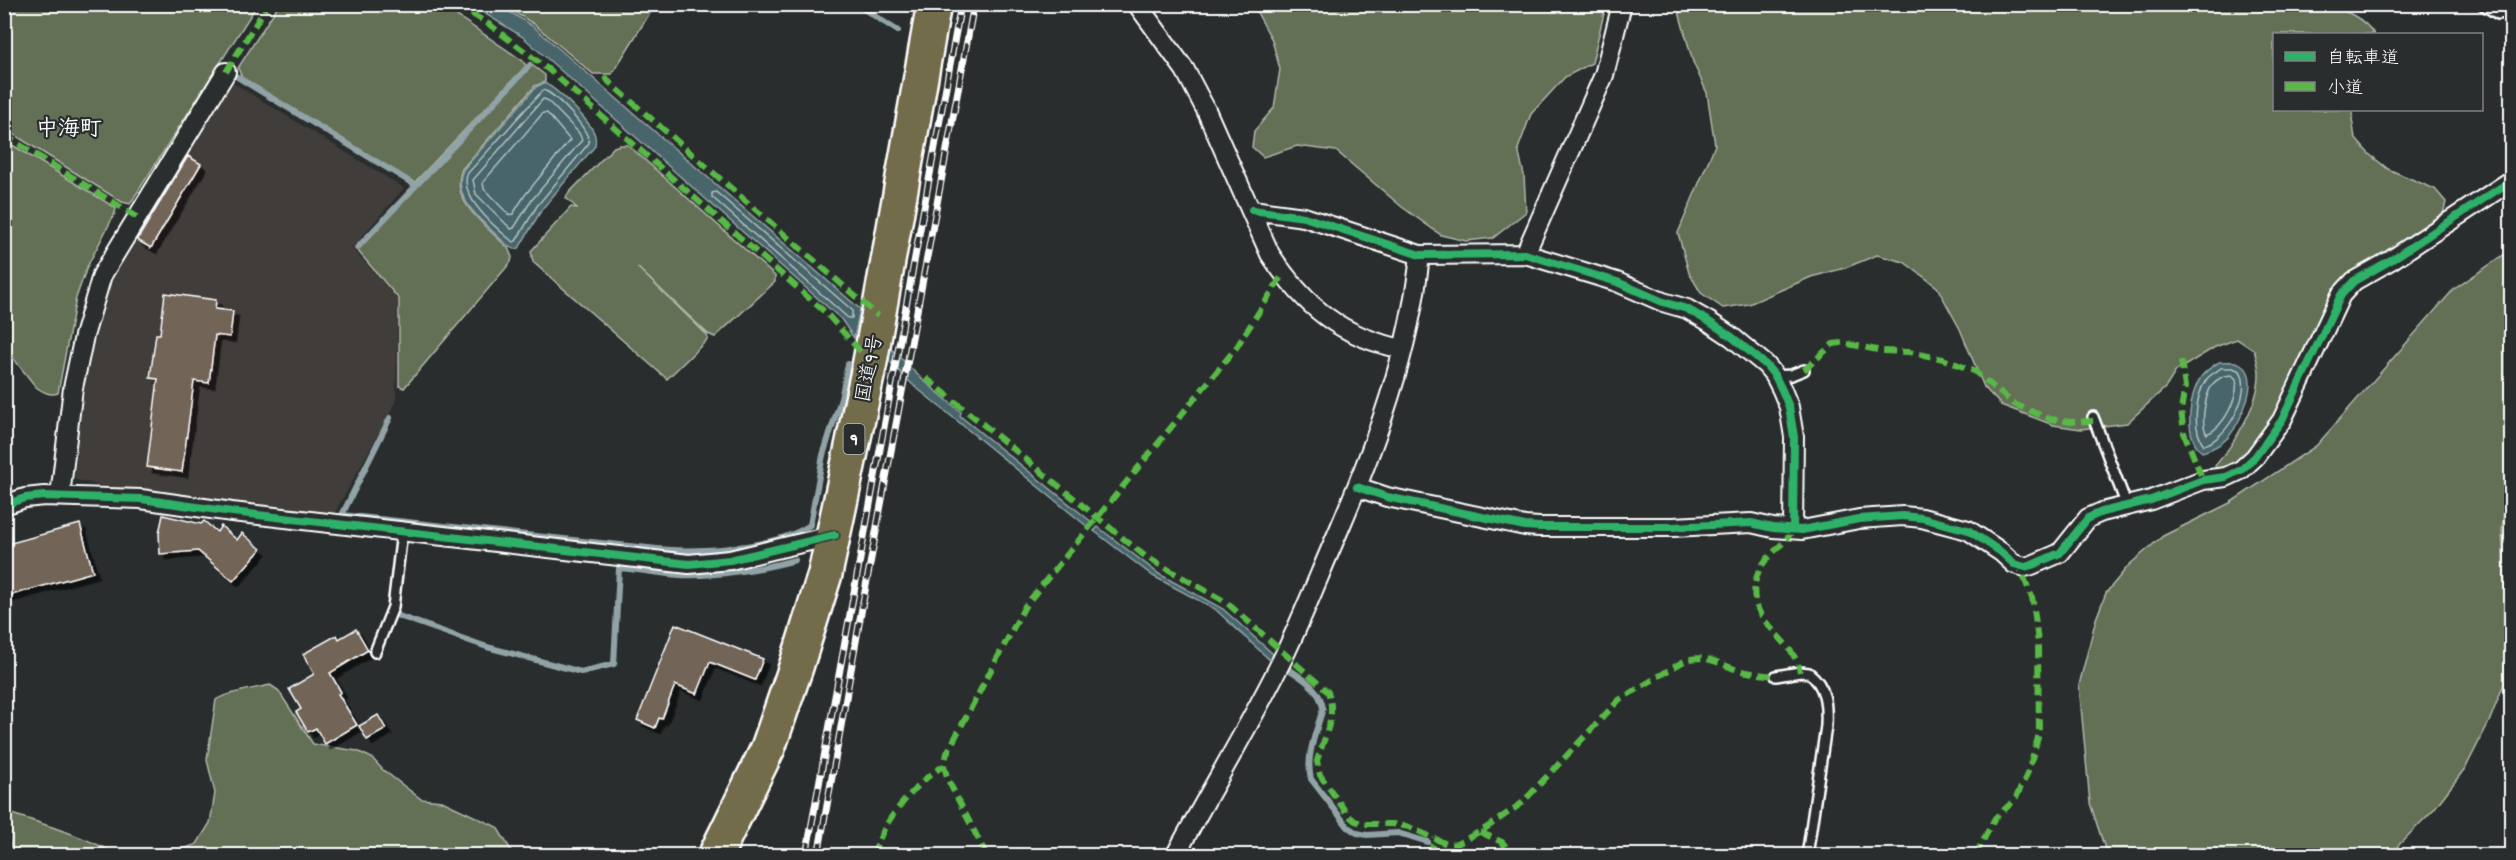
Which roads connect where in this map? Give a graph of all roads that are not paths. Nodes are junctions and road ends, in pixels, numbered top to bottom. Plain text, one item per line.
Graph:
1 (934, 4) edge
2 (1137, 4) edge
3 (1622, 4) edge
4 (2482, 4) edge
5 (2511, 12) edge
6 (226, 72) dead end
7 (2511, 180) edge
8 (1252, 210) junction
9 (1525, 254) junction
10 (1420, 255) junction
11 (1403, 349) junction
12 (1804, 370) dead end
13 (1775, 375) junction
14 (2093, 417) dead end
15 (1357, 487) junction
16 (60, 496) junction
17 (4, 505) edge
18 (2127, 506) junction
19 (1793, 529) junction
20 (402, 532) junction
21 (835, 535) junction
22 (375, 652) dead end
23 (1776, 676) dead end
24 (717, 855) edge
25 (1175, 855) edge
26 (1807, 855) edge

1 - 21 highway, 国道9号 / 9
2 - 8 street
3 - 9 street
4 - 5 lane
6 - 16 street
7 - 18 street
8 - 10 street
8 - 11 street
9 - 10 street
9 - 13 street
10 - 11 street
11 - 15 street
12 - 13 lane
13 - 19 street
14 - 18 lane
15 - 19 street
15 - 25 street
16 - 17 street
16 - 20 street
18 - 19 street
20 - 21 street
20 - 22 lane
21 - 24 highway, 国道9号 / 9
23 - 26 lane

